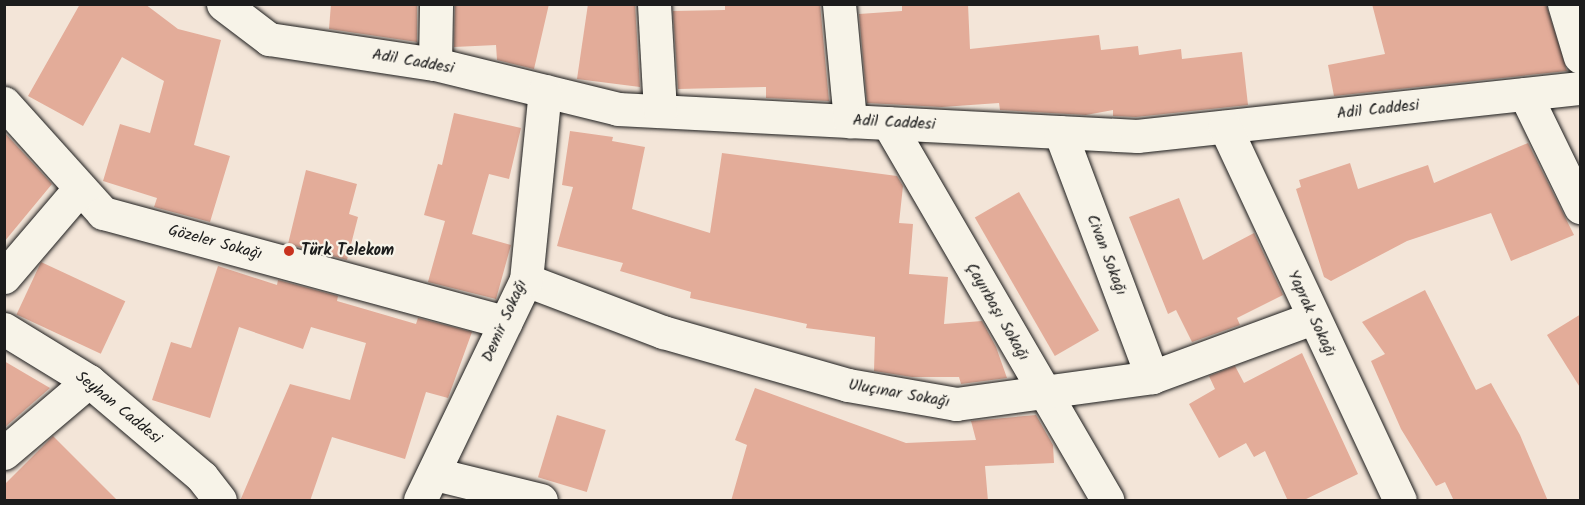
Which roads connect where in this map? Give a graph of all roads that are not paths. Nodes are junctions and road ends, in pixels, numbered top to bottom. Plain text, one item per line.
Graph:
1 (223, 4) edge
2 (436, 4) edge
3 (654, 4) edge
4 (839, 4) edge
5 (1564, 4) edge
6 (1581, 57) edge
7 (435, 64) junction
8 (1581, 88) edge
9 (545, 91) junction
10 (1525, 94) junction
11 (4, 103) edge
12 (660, 111) junction
13 (850, 121) junction
14 (888, 123) junction
15 (1225, 127) junction
16 (1060, 132) junction
17 (80, 188) junction
18 (1581, 207) edge
19 (4, 277) edge
20 (526, 280) junction
21 (1312, 318) junction
22 (505, 322) junction
23 (4, 329) edge
24 (1152, 377) junction
25 (89, 381) junction
26 (1044, 395) junction
27 (4, 453) edge
28 (428, 487) edge
29 (220, 501) edge
30 (541, 501) edge
31 (1107, 501) edge
32 (1400, 501) edge

1 - 7 street, Adil Caddesi
2 - 7 street
3 - 12 street
4 - 13 street
5 - 6 street
7 - 9 street, Adil Caddesi
8 - 10 street, Adil Caddesi
9 - 12 street, Adil Caddesi
9 - 20 street, Demir Sokağı
10 - 15 street, Adil Caddesi
10 - 18 street
11 - 17 street, Gözeler Sokağı
12 - 13 street, Adil Caddesi
13 - 14 street, Adil Caddesi
14 - 16 street, Adil Caddesi
14 - 26 street, Çayırbaşı Sokağı
15 - 16 street, Adil Caddesi
15 - 21 street, Yaprak Sokağı
16 - 24 street, Civan Sokağı
17 - 19 street
17 - 22 street, Gözeler Sokağı
20 - 22 street, Demir Sokağı
20 - 26 street, Uluçınar Sokağı
21 - 24 street, Uluçınar Sokağı
21 - 32 street, Yaprak Sokağı
22 - 28 street, Demir Sokağı
23 - 25 street, Seyhan Caddesi
24 - 26 street, Uluçınar Sokağı
25 - 27 street
25 - 29 street, Seyhan Caddesi
26 - 31 street, Çayırbaşı Sokağı
28 - 30 street

